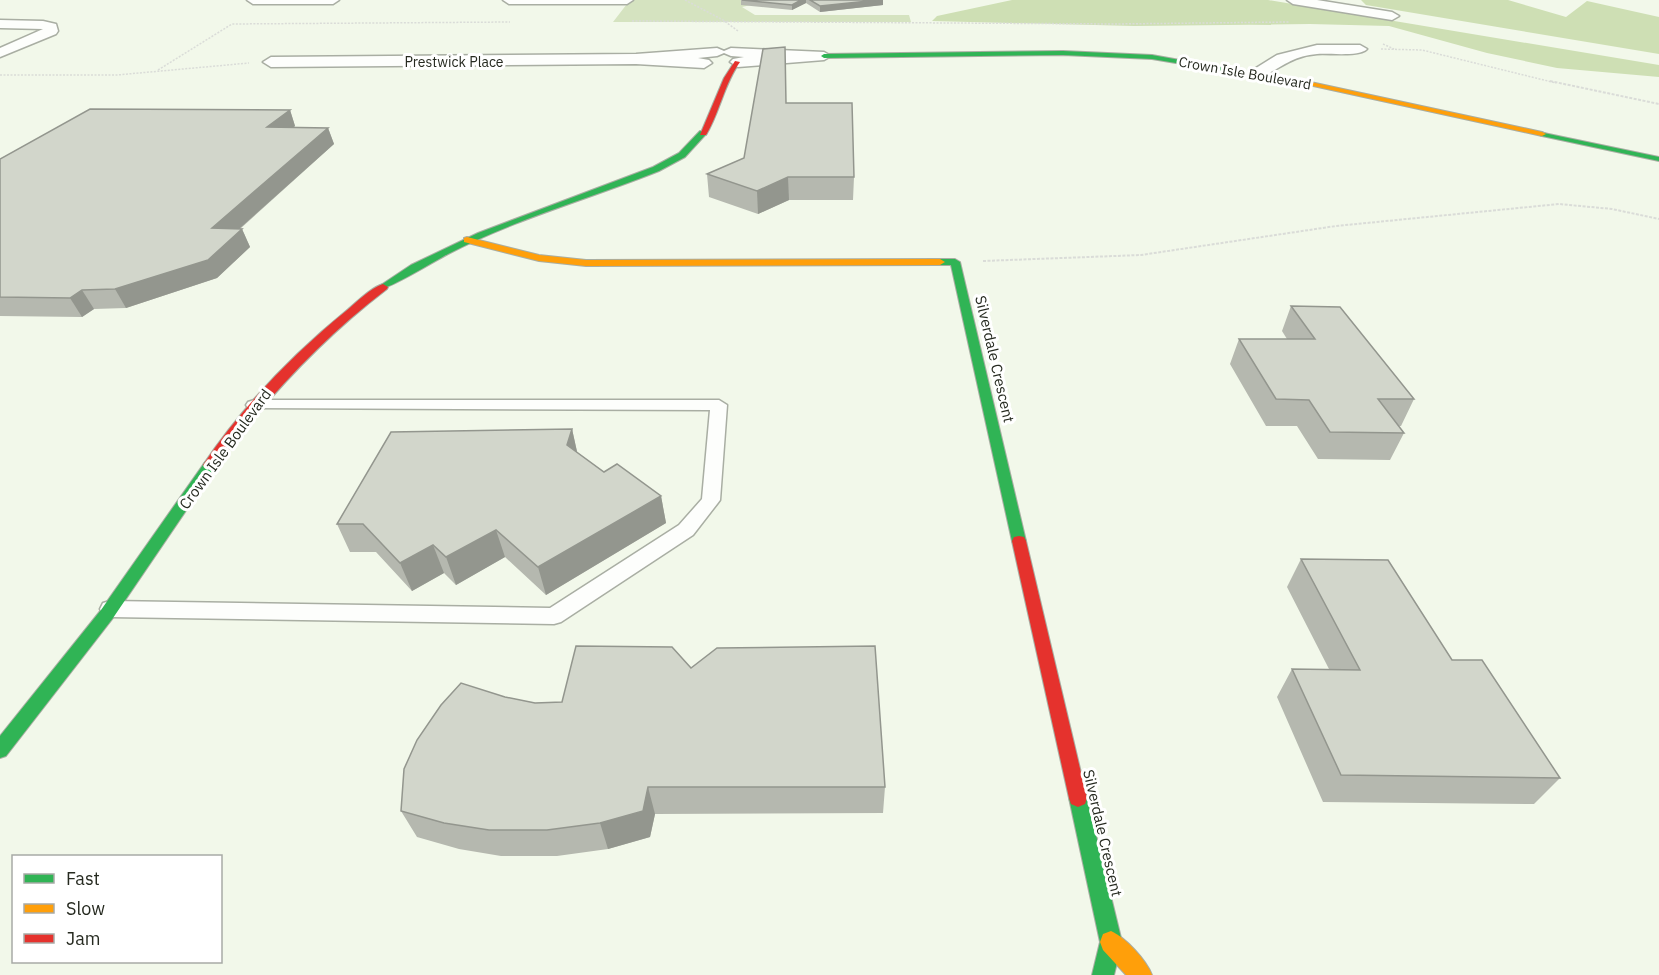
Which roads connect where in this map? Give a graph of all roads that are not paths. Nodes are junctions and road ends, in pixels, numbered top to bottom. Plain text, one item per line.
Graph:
1 (253, 0) edge
2 (333, 0) edge
3 (509, 0) edge
4 (627, 0) edge
5 (1293, 0) edge
6 (1392, 16) dead end
7 (0, 24) edge
8 (1360, 49) road end
9 (0, 52) edge
10 (824, 56) joint
11 (724, 58) junction
12 (271, 62) road end
13 (1256, 74) junction
14 (720, 97) junction
15 (1659, 159) edge
16 (467, 240) junction
17 (254, 405) junction
18 (111, 609) junction
19 (0, 750) edge
20 (1111, 942) junction
21 (1102, 975) edge
22 (1141, 975) edge

1 - 2 street
3 - 4 street
5 - 6 street
7 - 9 street
8 - 13 street
10 - 11 street, Crown Isle Boulevard
10 - 13 street, Crown Isle Boulevard
11 - 12 street, Prestwick Place
11 - 14 street
11 - 14 street, Crown Isle Boulevard
13 - 15 street, Crown Isle Boulevard
14 - 16 street, Crown Isle Boulevard
16 - 17 street, Crown Isle Boulevard
16 - 20 street, Silverdale Crescent
17 - 18 street, Crown Isle Boulevard
17 - 18 lane
18 - 19 street, Crown Isle Boulevard
20 - 21 street
20 - 22 street

